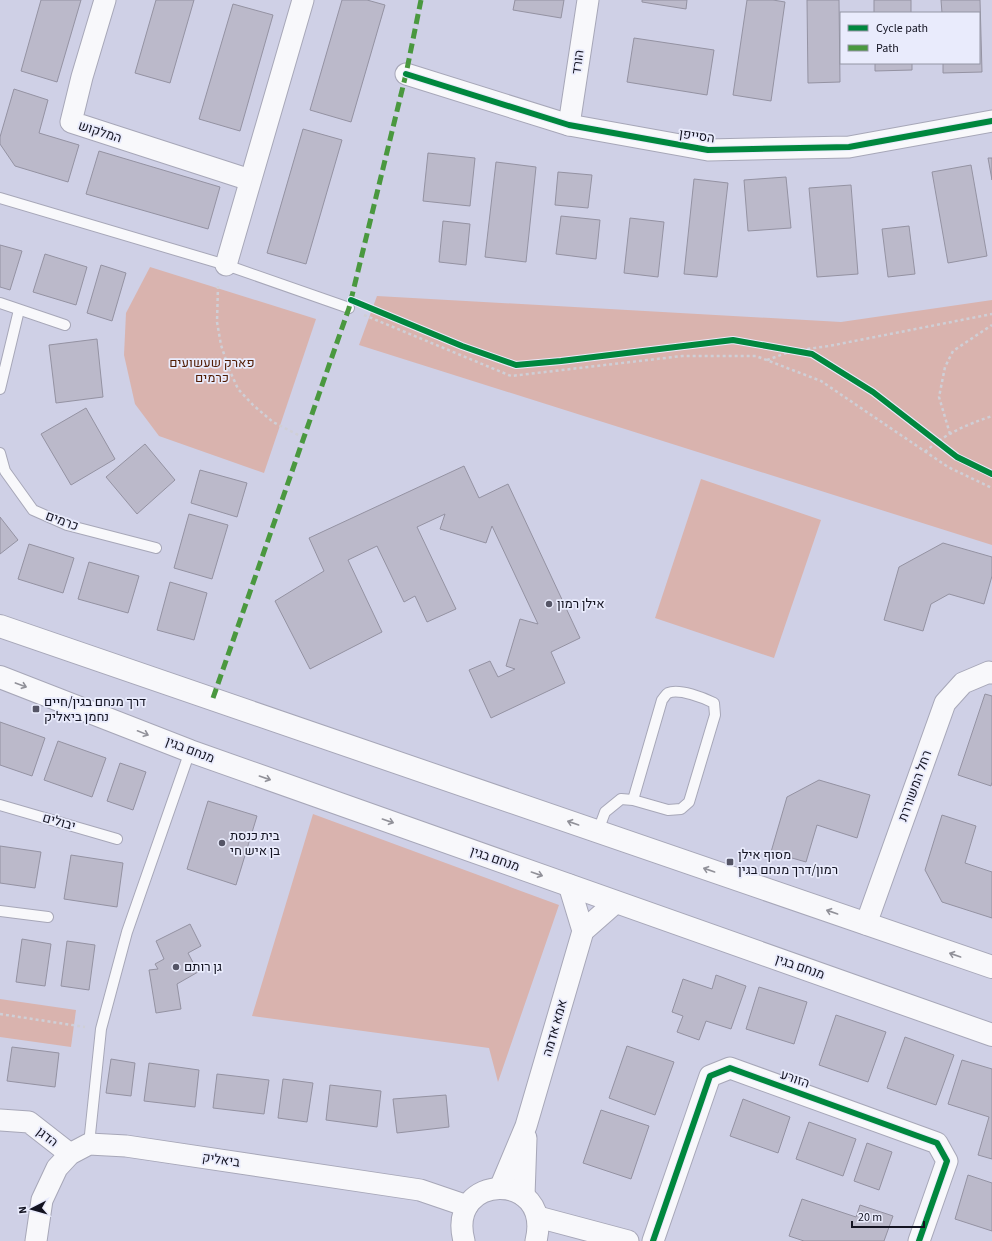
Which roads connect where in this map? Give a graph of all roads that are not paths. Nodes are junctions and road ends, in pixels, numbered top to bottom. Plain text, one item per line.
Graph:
1 (105, 0) edge
2 (302, 0) edge
3 (588, 0) edge
4 (406, 74) dead end
5 (992, 122) edge
6 (569, 125) junction
7 (250, 180) junction
8 (0, 198) edge
9 (226, 265) junction
10 (0, 304) edge
11 (349, 308) road end
12 (19, 310) junction
13 (65, 325) dead end
14 (0, 389) edge
15 (0, 453) edge
16 (156, 548) dead end
17 (0, 626) edge
18 (992, 672) edge
19 (0, 677) edge
20 (190, 751) junction
21 (633, 800) junction
22 (0, 805) edge
23 (598, 831) junction
24 (117, 839) dead end
25 (569, 885) junction
26 (616, 902) junction
27 (0, 911) edge
28 (48, 918) dead end
29 (866, 924) junction
30 (583, 931) junction
31 (992, 967) edge
32 (992, 1034) edge
33 (0, 1120) edge
34 (526, 1126) junction
35 (89, 1144) junction
36 (70, 1154) junction
37 (500, 1188) junction
38 (524, 1196) junction
39 (467, 1206) junction
40 (538, 1217) junction
41 (36, 1241) edge
42 (464, 1241) edge
43 (536, 1241) edge
44 (628, 1241) edge
45 (653, 1241) edge
46 (919, 1241) edge

1 - 7 street, המלקוש
2 - 7 street
3 - 6 street, הורד
4 - 6 street, הסייפן
5 - 6 street, הסייפן
7 - 9 street
8 - 9 lane
9 - 11 lane
10 - 12 lane
12 - 13 lane
12 - 14 lane
15 - 16 lane, כרמים
23 -> 17 main road
18 - 29 street, רחל המשוררת
19 -> 20 main road, מנחם בגין
20 -> 25 main road, מנחם בגין
20 - 35 lane
21 - 21 lane
21 - 23 lane
22 - 24 lane, יבולים
29 -> 23 main road
25 - 26 main road, מנחם בגין
25 - 30 street
26 - 30 street
26 - 32 main road, מנחם בגין
27 - 28 lane
31 -> 29 main road
30 - 34 street, אמא אדמה
33 - 36 street, הדגן
34 - 37 street, אמא אדמה
34 - 38 street, אמא אדמה
35 - 36 street
35 - 39 street, ביאליק
36 - 41 street
37 - 38 street
37 - 39 street
38 - 40 street
39 - 42 street
40 - 43 street
40 - 44 street
45 - 46 street, הזורע

